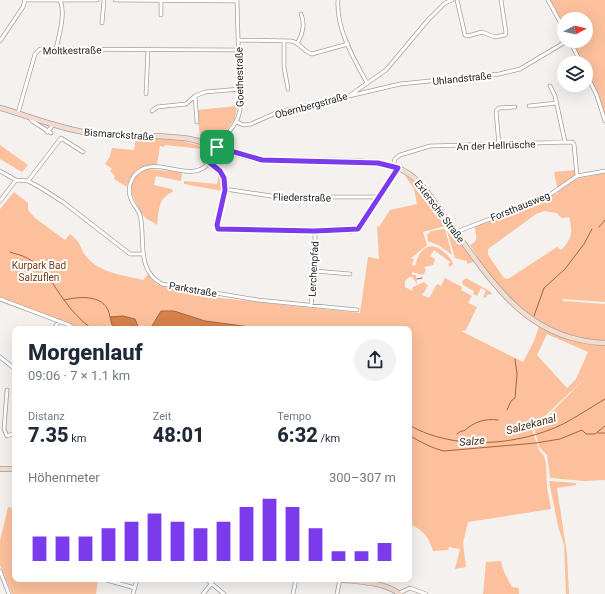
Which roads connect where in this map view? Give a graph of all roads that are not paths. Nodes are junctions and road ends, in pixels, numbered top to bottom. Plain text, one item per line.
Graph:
1 (24, 0) edge
2 (60, 0) edge
3 (97, 0) edge
4 (104, 0) edge
5 (115, 0) edge
6 (161, 0) edge
7 (200, 0) edge
8 (237, 0) edge
9 (338, 0) edge
10 (452, 0) edge
11 (457, 0) edge
12 (501, 0) edge
13 (548, 0) edge
14 (445, 2) edge
15 (301, 14) dead end
16 (161, 15) dead end
17 (557, 16) edge
18 (102, 23) dead end
19 (239, 40) junction
20 (284, 40) junction
21 (0, 41) edge
22 (298, 42) junction
23 (348, 44) junction
24 (557, 48) edge
25 (56, 49) junction
26 (148, 49) junction
27 (239, 50) junction
28 (367, 83) junction
29 (550, 86) dead end
30 (593, 88) edge
31 (240, 89) junction
32 (288, 89) dead end
33 (146, 94) dead end
34 (195, 96) junction
35 (349, 96) junction
36 (557, 103) junction
37 (529, 106) dead end
38 (515, 107) dead end
39 (0, 108) edge
40 (152, 111) dead end
41 (18, 113) junction
42 (30, 117) junction
43 (605, 121) edge
44 (197, 122) dead end
45 (237, 122) junction
46 (54, 124) junction
47 (565, 142) junction
48 (499, 145) junction
49 (217, 147) junction
50 (83, 152) dead end
51 (209, 162) junction
52 (393, 166) junction
53 (398, 168) junction
54 (0, 171) edge
55 (605, 171) edge
56 (577, 176) junction
57 (16, 180) junction
58 (28, 181) junction
59 (225, 190) junction
60 (380, 197) junction
61 (0, 201) edge
62 (315, 231) junction
63 (456, 232) junction
64 (142, 254) junction
65 (315, 271) junction
66 (350, 274) dead end
67 (0, 299) edge
68 (311, 306) junction
69 (357, 310) dead end
70 (59, 321) junction
71 (56, 326) edge
72 (69, 326) edge
73 (605, 342) edge
74 (0, 357) edge
75 (12, 367) edge
76 (7, 390) dead end
77 (12, 435) edge
78 (0, 469) edge
79 (12, 469) edge
80 (0, 571) edge
81 (114, 582) edge
82 (136, 582) edge
83 (295, 582) edge
84 (338, 582) edge
85 (362, 582) edge
86 (212, 583) joint
87 (135, 588) junction
88 (10, 594) edge
89 (133, 594) edge
90 (203, 594) edge
91 (224, 594) edge
92 (293, 594) edge
93 (337, 594) edge
94 (400, 594) edge
95 (426, 594) edge

1 - 2 street
1 - 21 street
2 - 3 street
2 - 25 street
4 - 18 street
5 - 6 street
6 - 7 street
6 - 16 street
7 - 8 street
8 - 19 street, Goethestraße
9 - 23 street
10 - 14 street
11 - 12 street
13 - 17 street
14 - 28 street, Obernbergstraße
15 - 22 street
19 - 20 street
19 - 27 street, Goethestraße
20 - 22 street
20 - 32 street
22 - 23 street
23 - 28 street
24 - 35 street, Uhlandstraße
25 - 26 street, Moltkestraße
25 - 41 street, Moltkestraße
26 - 27 street, Moltkestraße
26 - 33 street
27 - 31 street, Goethestraße
28 - 35 street, Obernbergstraße
29 - 36 street
30 - 43 street
31 - 34 street
31 - 45 street, Goethestraße
34 - 40 street
34 - 44 street
35 - 45 street, Obernbergstraße
36 - 37 street
36 - 47 street
38 - 48 street
39 - 41 main road, Bismarckstraße
41 - 42 main road, Bismarckstraße
42 - 46 main road, Bismarckstraße
42 - 46 street
45 - 49 street, Goethestraße
46 - 49 main road, Bismarckstraße
47 - 48 street, An der Hellrüsche
47 - 56 street
48 - 52 street, An der Hellrüsche
49 - 51 street, Goethestraße
49 - 52 main road, Extersche Straße
50 - 58 street
51 - 59 street
51 - 64 street
52 - 53 main road, Extersche Straße
53 - 60 street
53 - 63 main road, Extersche Straße
54 - 57 street
55 - 56 street, Forsthausweg
56 - 63 street, Forsthausweg
57 - 58 street
57 - 61 street
58 - 64 street
59 - 60 street, Fliederstraße
59 - 62 street
60 - 62 street
62 - 65 street, Lerchenpfad
63 - 73 main road, Extersche Straße
64 - 68 street, Parkstraße
65 - 66 street
65 - 68 street, Lerchenpfad
67 - 70 street
68 - 69 street, Parkstraße
70 - 71 street
70 - 72 street
74 - 75 street
76 - 77 street
78 - 79 main road
80 - 88 street
81 - 87 street
82 - 87 street
83 - 92 street
84 - 93 street
85 - 94 main road
86 - 90 street
86 - 91 street
87 - 89 street
94 - 95 street

